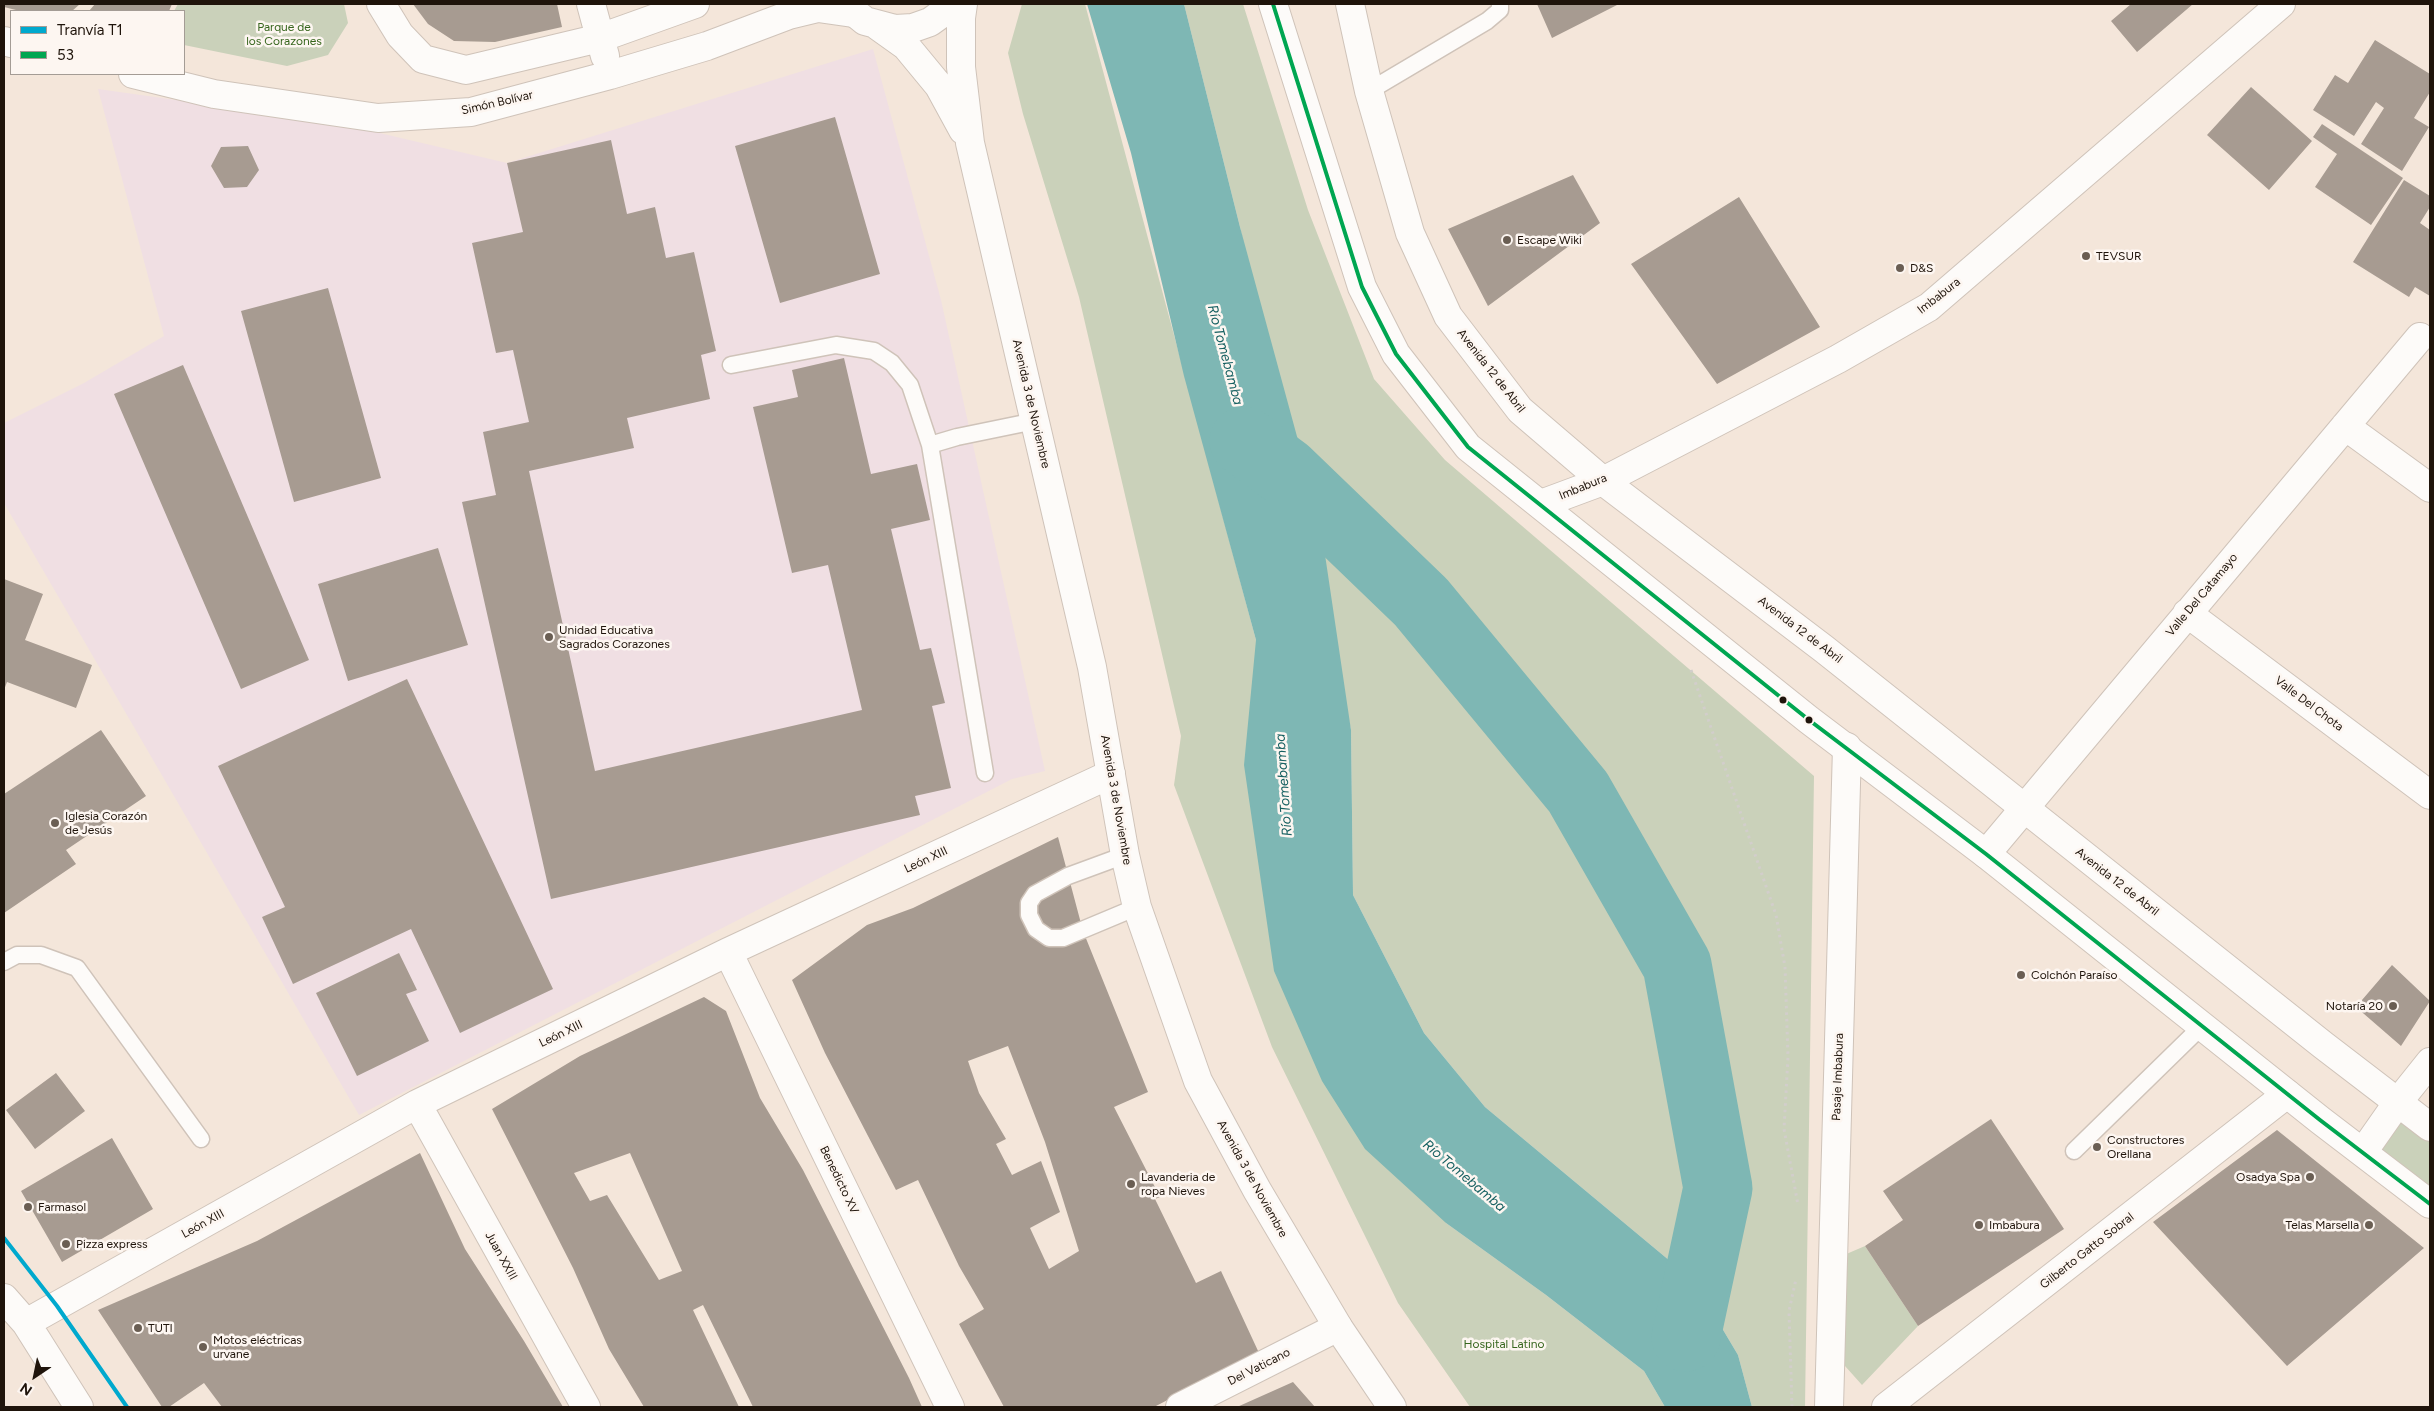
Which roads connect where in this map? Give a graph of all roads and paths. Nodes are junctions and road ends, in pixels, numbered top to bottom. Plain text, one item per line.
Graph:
1 (591, 4) edge
2 (695, 4) edge
3 (955, 4) edge
4 (963, 4) edge
5 (1274, 4) edge
6 (1350, 4) edge
7 (1500, 4) edge
8 (2281, 4) edge
9 (381, 5) edge
10 (849, 8) edge
11 (878, 26) junction
12 (600, 38) junction
13 (137, 75) edge
14 (610, 75) junction
15 (1369, 91) junction
16 (970, 143) junction
17 (2420, 336) dead end
18 (731, 365) dead end
19 (1035, 421) junction
20 (2345, 426) junction
21 (930, 445) junction
22 (1603, 481) junction
23 (2430, 488) edge
24 (1541, 504) junction
25 (2187, 613) junction
26 (1689, 664) dead end
27 (1848, 747) junction
28 (985, 773) dead end
29 (1111, 774) junction
30 (2430, 795) edge
31 (2025, 808) junction
32 (1986, 854) junction
33 (1125, 855) junction
34 (1137, 906) junction
35 (728, 952) junction
36 (4, 962) edge
37 (2202, 1026) junction
38 (2430, 1062) edge
39 (2287, 1094) junction
40 (2398, 1102) junction
41 (417, 1104) junction
42 (2430, 1127) edge
43 (201, 1139) dead end
44 (2074, 1152) dead end
45 (2363, 1152) junction
46 (2430, 1204) edge
47 (1798, 1206) dead end
48 (1798, 1272) dead end
49 (4, 1298) edge
50 (26, 1323) junction
51 (1338, 1327) junction
52 (1915, 1399) edge
53 (79, 1407) edge
54 (586, 1407) edge
55 (950, 1407) edge
56 (1180, 1407) edge
57 (1392, 1407) edge
58 (1792, 1407) edge
59 (1829, 1407) edge
60 (1886, 1407) edge

1 - 12 street
2 - 12 street
3 - 11 street
4 - 16 street, Avenida 3 de Noviembre
5 - 24 street
6 - 15 street, Avenida 12 de Abril
7 - 15 lane
8 - 22 street, Imbabura
9 - 12 street
10 - 11 street, Simón Bolívar
10 - 14 street, Simón Bolívar
11 - 16 street, Avenida 3 de Noviembre
12 - 14 street
13 - 14 street, Simón Bolívar
15 - 22 street, Avenida 12 de Abril
16 - 19 street, Avenida 3 de Noviembre
17 - 20 street, Valle Del Catamayo
18 - 21 lane
19 - 21 lane
19 - 29 street, Avenida 3 de Noviembre
20 - 23 street
20 - 25 street, Valle Del Catamayo
21 - 28 lane
22 - 24 street, Imbabura
22 - 31 street, Avenida 12 de Abril
24 - 27 street
25 - 30 street, Valle Del Chota
25 - 31 street, Valle Del Catamayo
26 - 47 path
27 - 32 street
27 - 59 street, Pasaje Imbabura
29 - 33 street, Avenida 3 de Noviembre
29 - 35 street, León XIII
31 - 32 street, Valle Del Catamayo
31 - 40 street, Avenida 12 de Abril
32 - 37 street
33 - 34 street, Avenida 3 de Noviembre
33 - 34 lane
34 - 51 street, Avenida 3 de Noviembre
35 - 41 street, León XIII
35 - 55 street, Benedicto XV
36 - 43 lane
37 - 39 street
37 - 44 lane
38 - 40 street
39 - 45 street
39 - 52 street, Gilberto Gatto Sobral
40 - 42 street, Avenida 12 de Abril
40 - 45 street
41 - 50 street, León XIII
41 - 54 street, Juan XXIII
45 - 46 street
48 - 58 path
49 - 50 street
50 - 53 street
51 - 56 street, Del Vaticano
51 - 57 street, Avenida 3 de Noviembre
52 - 60 street, Gilberto Gatto Sobral

